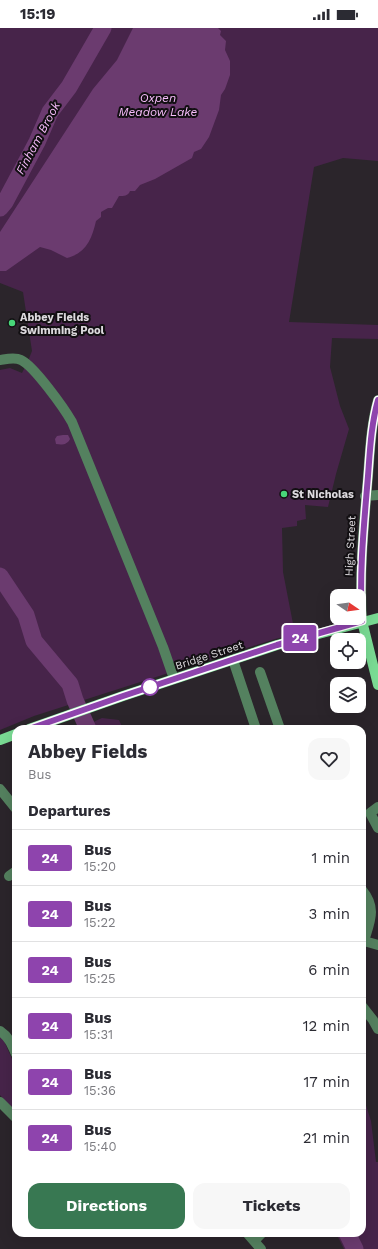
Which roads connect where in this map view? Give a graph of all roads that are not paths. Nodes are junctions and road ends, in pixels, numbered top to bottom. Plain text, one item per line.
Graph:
1 (0, 360) edge
2 (378, 400) edge
3 (378, 495) edge
4 (366, 496) junction
5 (360, 589) edge
6 (378, 618) edge
7 (366, 620) edge
8 (348, 625) edge
9 (363, 625) edge
10 (233, 660) junction
11 (260, 672) dead end
12 (172, 673) dead end
13 (378, 685) edge
14 (40, 725) edge
15 (255, 725) edge
16 (279, 725) edge
17 (12, 736) edge
18 (0, 740) edge
19 (0, 789) edge
20 (12, 804) edge
21 (378, 807) edge
22 (378, 828) edge
23 (366, 898) edge
24 (366, 931) edge
25 (366, 942) edge
26 (378, 945) edge
27 (366, 1011) edge
28 (378, 1029) edge
29 (0, 1031) edge
30 (12, 1046) edge
31 (0, 1102) edge
32 (12, 1114) edge
33 (251, 1237) edge
34 (262, 1249) edge

1 - 12 street
2 - 4 street, High Street
3 - 4 street
4 - 5 street, High Street
6 - 7 main road, Bridge Street
8 - 10 main road, Bridge Street
9 - 13 main road
10 - 14 main road, Bridge Street
10 - 15 street
11 - 16 street
17 - 18 main road
19 - 20 street
21 - 22 street
23 - 24 street
25 - 26 street
27 - 28 street
29 - 30 street
31 - 32 street
33 - 34 street

